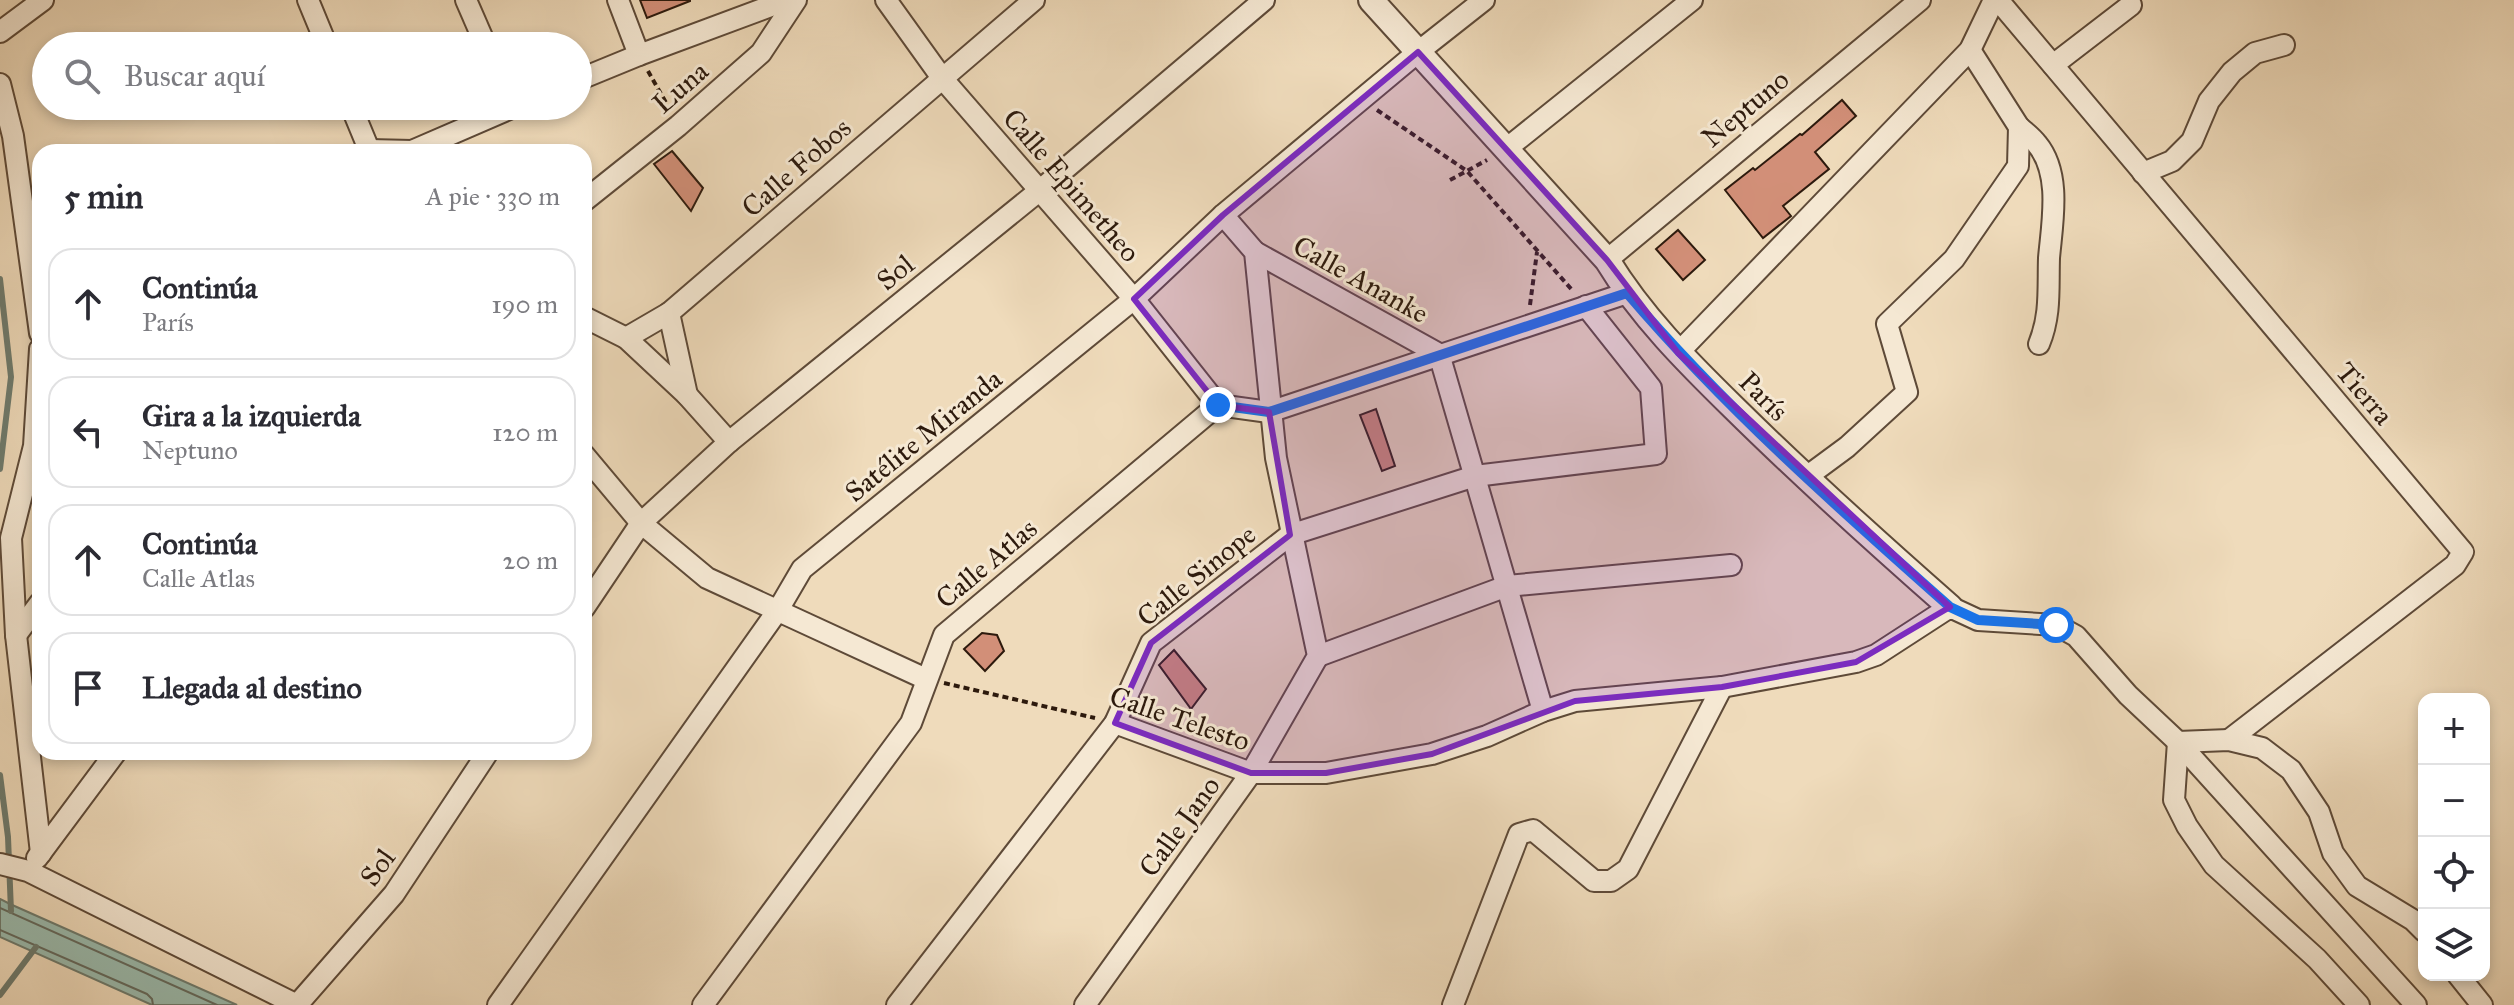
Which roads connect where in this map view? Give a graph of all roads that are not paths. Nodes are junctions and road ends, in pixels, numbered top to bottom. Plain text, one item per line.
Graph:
1 (43, 0) edge
2 (308, 0) edge
3 (466, 0) edge
4 (618, 0) edge
5 (787, 0) edge
6 (796, 0) edge
7 (886, 0) edge
8 (1034, 0) edge
9 (1264, 0) edge
10 (1371, 0) edge
11 (1484, 0) edge
12 (1692, 0) edge
13 (1920, 0) edge
14 (1996, 0) edge
15 (2131, 5) dead end
16 (741, 7) edge
17 (0, 32) edge
18 (321, 32) edge
19 (480, 32) edge
20 (2284, 45) dead end
21 (1970, 50) junction
22 (1418, 52) junction
23 (639, 55) junction
24 (2053, 65) junction
25 (592, 74) edge
26 (942, 78) junction
27 (0, 84) edge
28 (357, 120) edge
29 (483, 120) edge
30 (2019, 127) junction
31 (366, 144) edge
32 (430, 144) edge
33 (1506, 149) junction
34 (2143, 173) junction
35 (1039, 191) junction
36 (592, 195) edge
37 (1223, 215) junction
38 (1255, 252) junction
39 (1607, 260) junction
40 (32, 275) edge
41 (1627, 293) junction
42 (1134, 299) junction
43 (1586, 306) junction
44 (669, 313) junction
45 (592, 321) edge
46 (626, 338) junction
47 (2039, 344) dead end
48 (1678, 353) junction
49 (1439, 354) junction
50 (687, 395) junction
51 (1218, 405) junction
52 (1269, 412) junction
53 (729, 442) junction
54 (32, 454) edge
55 (592, 465) edge
56 (1475, 476) junction
57 (1805, 478) junction
58 (641, 523) junction
59 (1290, 535) junction
60 (1731, 565) dead end
61 (1507, 586) junction
62 (592, 596) edge
63 (1950, 607) junction
64 (778, 610) junction
65 (32, 614) edge
66 (16, 635) junction
67 (1318, 656) junction
68 (926, 679) junction
69 (1722, 687) junction
70 (1543, 711) junction
71 (1115, 723) junction
72 (2229, 740) junction
73 (2178, 742) junction
74 (110, 760) edge
75 (483, 760) edge
76 (1251, 773) junction
77 (41, 853) junction
78 (15, 868) edge
79 (2418, 925) edge
80 (2463, 981) edge
81 (297, 1005) edge
82 (498, 1005) edge
83 (703, 1005) edge
84 (897, 1005) edge
85 (1085, 1005) edge
86 (1453, 1005) edge
87 (2359, 1005) edge
88 (2416, 1005) edge
89 (2482, 1005) edge

1 - 17 street
2 - 18 street
3 - 19 street
4 - 23 street
5 - 16 street
6 - 36 street, Luna
7 - 26 street, Calle Epimetheo
8 - 26 street, Calle Fobos
9 - 35 street, Sol
10 - 22 street, París
11 - 22 street, Satélite Miranda
12 - 33 street
13 - 39 street, Neptuno
14 - 21 street
14 - 24 street, Tierra
15 - 24 street
16 - 23 street
20 - 34 street
21 - 30 street
21 - 48 street
22 - 33 street, París
22 - 37 street, Satélite Miranda
23 - 25 street
24 - 34 street, Tierra
26 - 35 street, Calle Epimetheo
26 - 44 street, Calle Fobos
27 - 40 street
28 - 31 street
29 - 32 street
30 - 47 street
30 - 57 street
33 - 39 street, París
34 - 72 street, Tierra
35 - 42 street, Calle Epimetheo
35 - 53 street, Sol
37 - 38 street
37 - 42 street, Satélite Miranda
38 - 49 street, Calle Ananke
38 - 52 street
39 - 41 street, París
41 - 43 street
41 - 48 street, París
42 - 51 street, Calle Epimetheo
42 - 64 street, Satélite Miranda
43 - 49 street
43 - 56 street, Calle Sinope
44 - 46 street, Calle Fobos
44 - 50 street
45 - 46 street
46 - 50 street
48 - 57 street, París
49 - 52 street
49 - 56 street
50 - 53 street
51 - 52 street
51 - 68 street, Calle Atlas
52 - 59 street
53 - 58 street, Sol
54 - 66 street
55 - 58 street
56 - 59 street, Calle Sinope
56 - 61 street
57 - 63 street, París
58 - 62 street, Sol
58 - 64 street
59 - 67 street
59 - 71 street, Calle Sinope
60 - 61 street
61 - 67 street
61 - 70 street
63 - 69 street, Calle Telesto
63 - 73 street, París
64 - 68 street
64 - 82 street, Satélite Miranda
65 - 66 street
66 - 77 street
67 - 76 street, Calle Jano
68 - 83 street, Calle Atlas
69 - 70 street, Calle Telesto
69 - 86 street
70 - 76 street, Calle Telesto
71 - 76 street, Calle Telesto
71 - 84 street, Calle Sinope
72 - 73 street
72 - 79 street
73 - 87 street
73 - 88 street, París
74 - 77 street
75 - 81 street, Sol
76 - 85 street, Calle Jano
77 - 78 street
78 - 81 street
80 - 89 street

